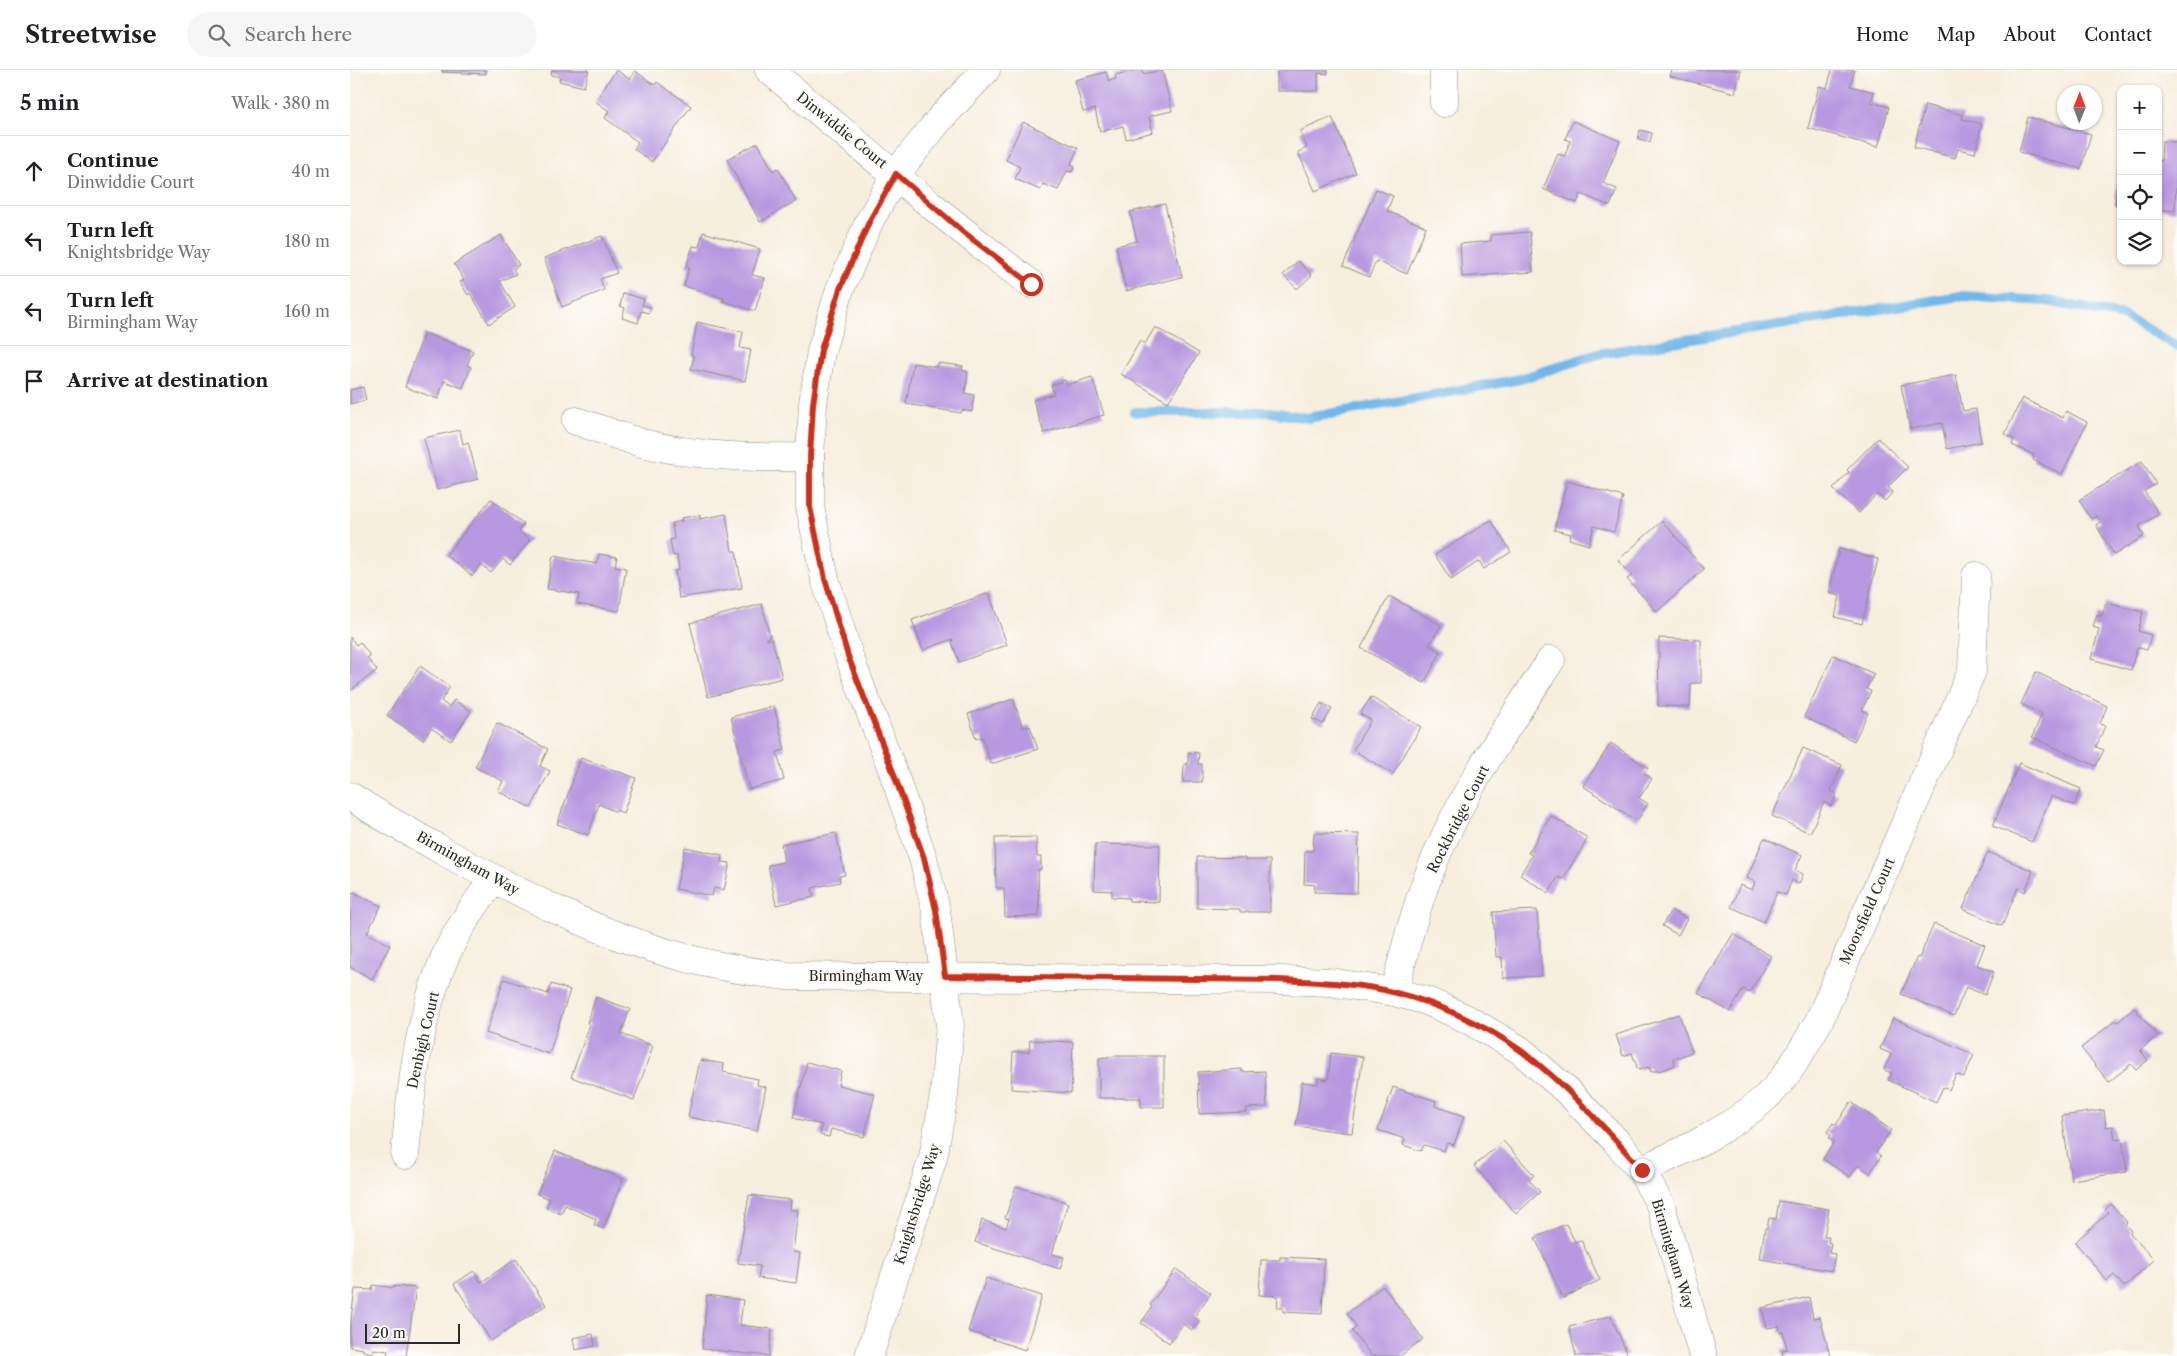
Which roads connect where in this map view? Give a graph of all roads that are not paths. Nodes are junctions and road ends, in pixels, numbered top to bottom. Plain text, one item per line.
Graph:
1 (769, 70) edge
2 (986, 70) edge
3 (1444, 70) edge
4 (1444, 103) dead end
5 (896, 174) junction
6 (1031, 284) dead end
7 (576, 421) dead end
8 (810, 457) junction
9 (1976, 576) dead end
10 (1551, 660) dead end
11 (350, 796) edge
12 (494, 879) junction
13 (945, 976) junction
14 (1394, 992) junction
15 (405, 1155) dead end
16 (1642, 1170) junction
17 (869, 1356) edge
18 (1703, 1356) edge

1 - 5 street, Dinwiddie Court
2 - 5 street, Knightsbridge Way
3 - 4 street
5 - 6 street, Dinwiddie Court
5 - 8 street, Knightsbridge Way
7 - 8 street
8 - 13 street, Knightsbridge Way
9 - 16 street, Moorsfield Court
10 - 14 street, Rockbridge Court
11 - 12 street, Birmingham Way
12 - 13 street, Birmingham Way
12 - 15 street, Denbigh Court
13 - 14 street, Birmingham Way
13 - 17 street, Knightsbridge Way
14 - 16 street, Birmingham Way
16 - 18 street, Birmingham Way

